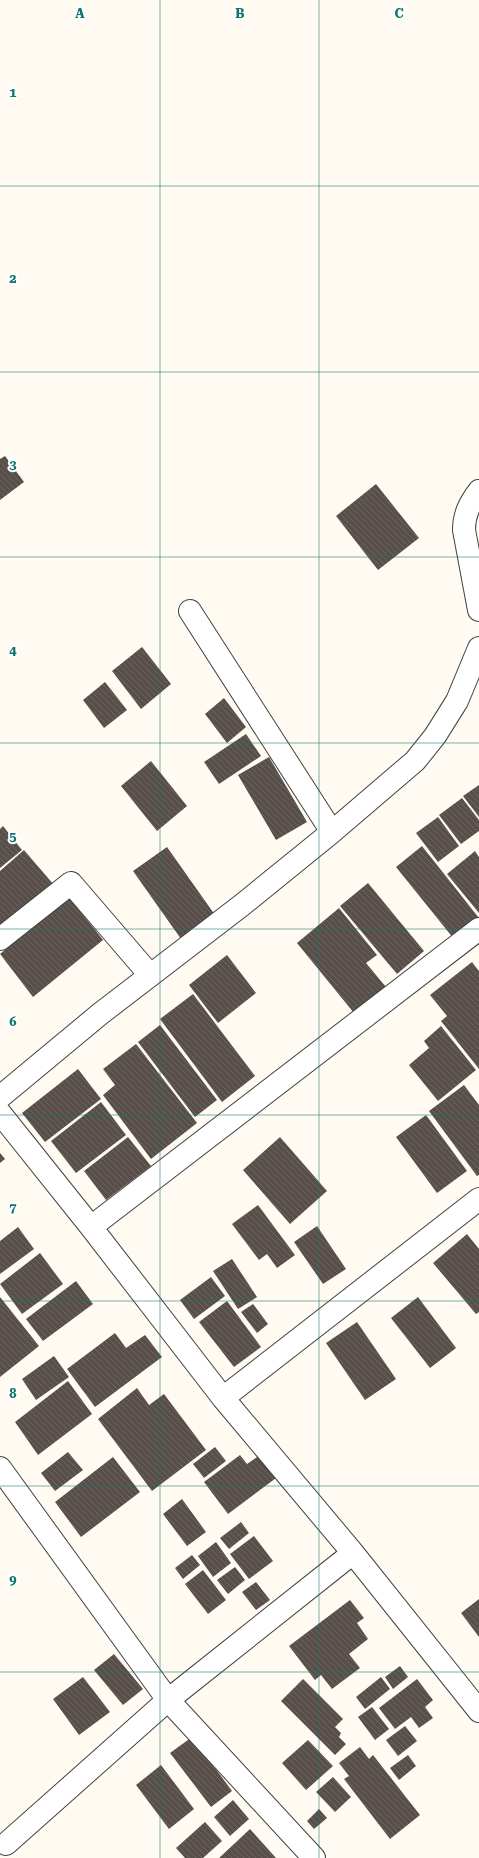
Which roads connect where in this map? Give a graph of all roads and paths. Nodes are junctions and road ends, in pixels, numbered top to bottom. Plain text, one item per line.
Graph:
1 (479, 491) edge
2 (479, 610) edge
3 (190, 611) dead end
4 (479, 648) edge
5 (332, 832) junction
6 (479, 929) edge
7 (0, 939) edge
8 (150, 975) junction
9 (0, 1097) edge
10 (0, 1113) edge
11 (479, 1199) edge
12 (91, 1227) junction
13 (223, 1398) junction
14 (0, 1468) edge
15 (353, 1553) junction
16 (168, 1700) junction
17 (479, 1711) edge
18 (8, 1846) edge
19 (314, 1858) edge

1 - 2 street
3 - 5 street
4 - 5 street
5 - 8 street
6 - 12 street
7 - 8 street
8 - 9 street
10 - 12 street
11 - 13 street
12 - 13 street
13 - 15 street
14 - 16 street
15 - 16 street
15 - 17 street
16 - 18 street
16 - 19 street

